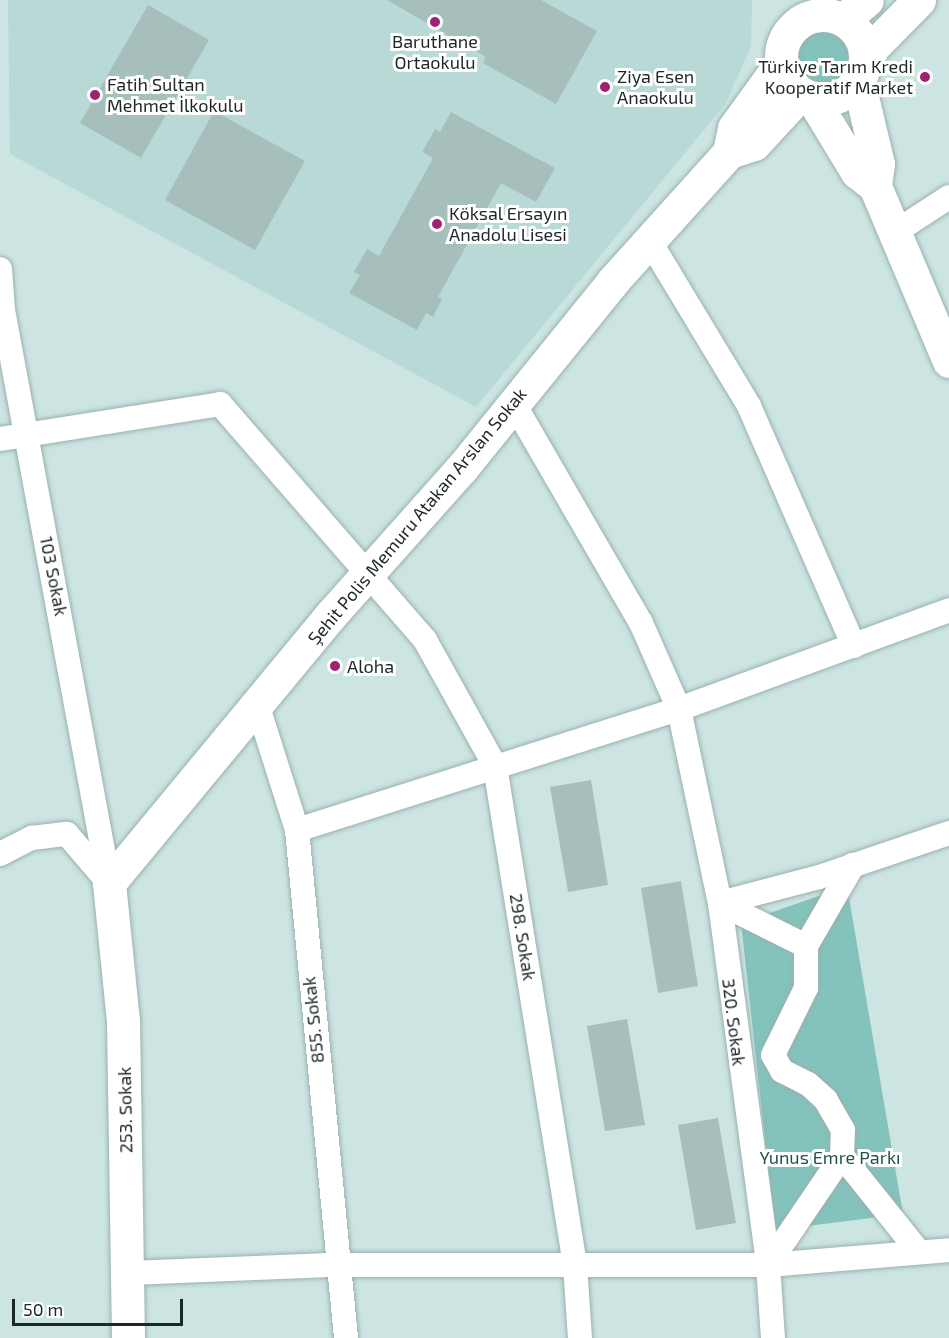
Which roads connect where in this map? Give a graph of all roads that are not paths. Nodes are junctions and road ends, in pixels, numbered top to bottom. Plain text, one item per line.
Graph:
1 (919, 0) edge
2 (841, 9) edge
3 (786, 14) edge
4 (781, 63) junction
5 (862, 68) junction
6 (807, 96) junction
7 (729, 152) junction
8 (875, 186) junction
9 (949, 197) edge
10 (897, 231) junction
11 (649, 240) junction
12 (0, 269) edge
13 (949, 361) edge
14 (514, 404) junction
15 (27, 436) junction
16 (0, 439) edge
17 (369, 572) junction
18 (949, 610) edge
19 (854, 646) junction
20 (258, 708) junction
21 (679, 709) junction
22 (495, 766) junction
23 (297, 830) junction
24 (949, 833) edge
25 (0, 854) edge
26 (853, 865) junction
27 (109, 883) junction
28 (720, 903) junction
29 (806, 946) junction
30 (773, 1055) junction
31 (739, 1058) junction
32 (842, 1156) junction
33 (949, 1250) edge
34 (919, 1252) junction
35 (575, 1265) junction
36 (768, 1265) junction
37 (339, 1268) junction
38 (129, 1273) junction
39 (128, 1338) edge
40 (346, 1338) edge
41 (580, 1338) edge
42 (773, 1338) edge

1 - 5 street
2 - 3 street
2 - 5 street
3 - 4 street
4 - 6 street
4 - 7 street
5 - 6 street
5 - 8 street
6 - 7 street
6 - 8 street
7 - 11 street, Şehit Polis Memuru Atakan Arslan Sokak
8 - 10 street
9 - 10 street
10 - 13 street
11 - 14 street, Şehit Polis Memuru Atakan Arslan Sokak
11 - 19 street
12 - 15 street, 103 Sokak
14 - 17 street, Şehit Polis Memuru Atakan Arslan Sokak
14 - 21 street, 320. Sokak
15 - 16 street
15 - 17 street, 298. Sokak
15 - 27 street, 103 Sokak
17 - 20 street, Şehit Polis Memuru Atakan Arslan Sokak
17 - 22 street, 298. Sokak
18 - 19 street
19 - 21 street
20 - 23 street, 855. Sokak
20 - 27 street, Şehit Polis Memuru Atakan Arslan Sokak
21 - 22 street
21 - 28 street, 320. Sokak
22 - 23 street
22 - 35 street, 298. Sokak
23 - 37 street, 855. Sokak
24 - 26 street
25 - 27 street
26 - 28 street
26 - 29 street
27 - 38 street, 253. Sokak
28 - 29 street
28 - 31 street, 320. Sokak
29 - 30 street
30 - 31 street
30 - 32 street
31 - 36 street, 320. Sokak
32 - 34 street
32 - 36 street
33 - 34 street
34 - 36 street
35 - 36 street
35 - 37 street
35 - 41 street, 298. Sokak
36 - 42 street, 320. Sokak
37 - 38 street
37 - 40 street, 855. Sokak
38 - 39 street, 253. Sokak

